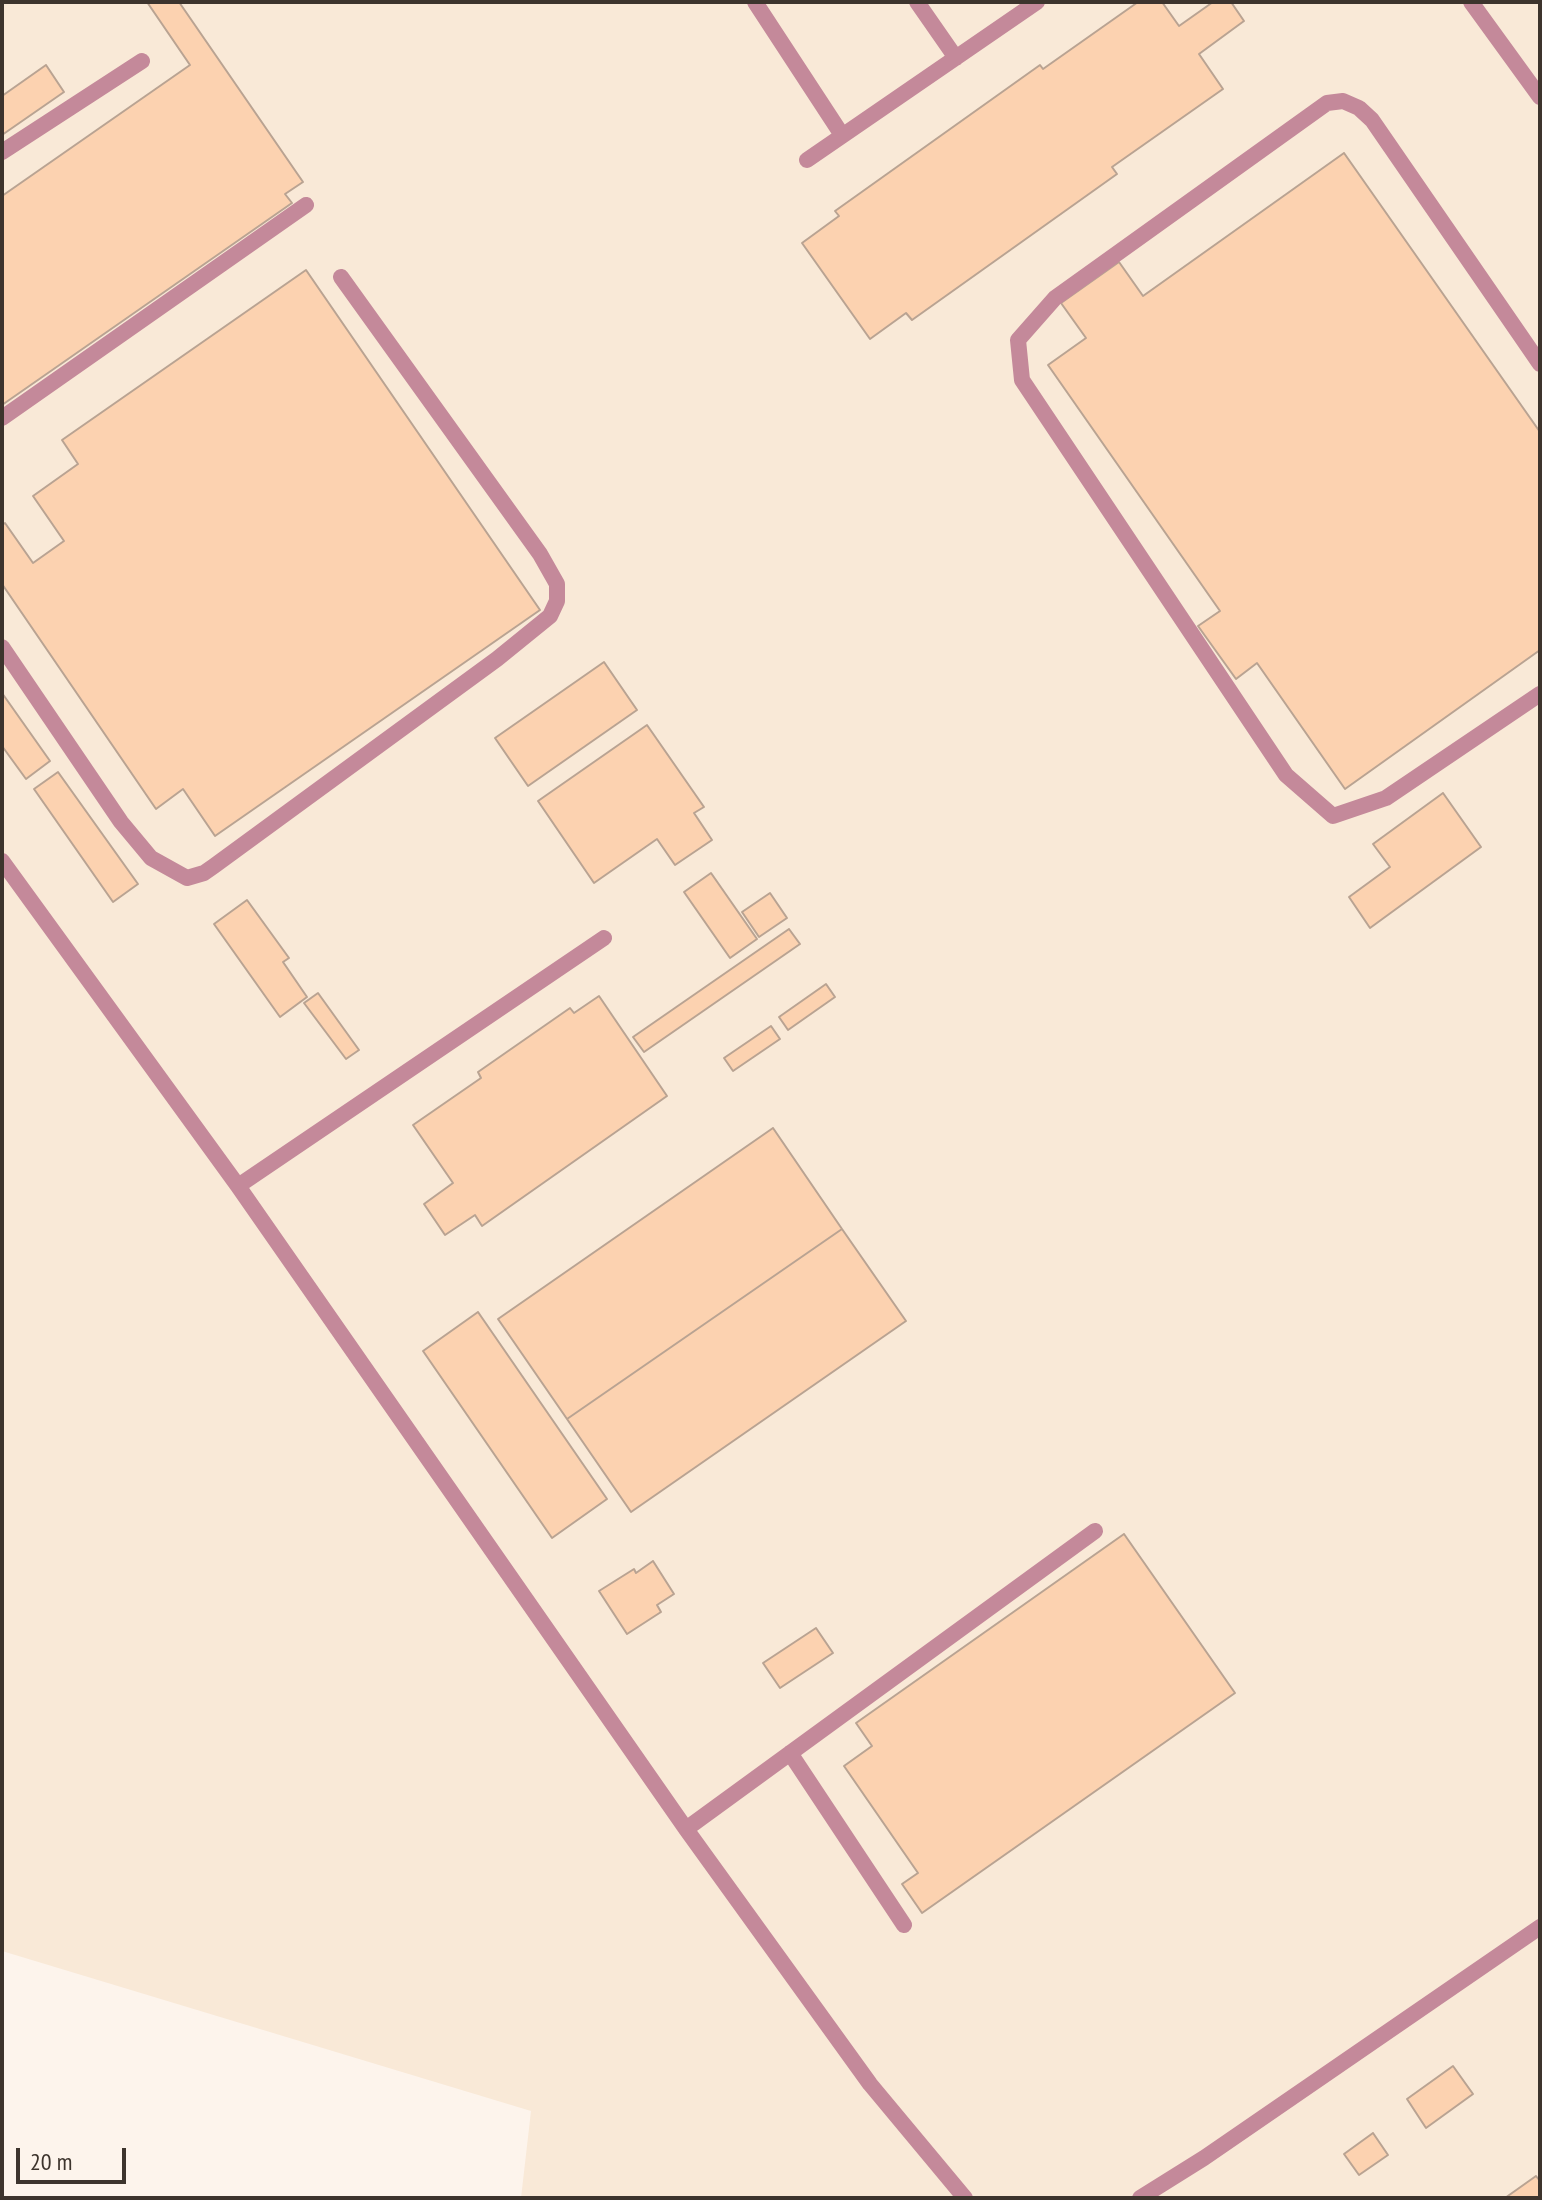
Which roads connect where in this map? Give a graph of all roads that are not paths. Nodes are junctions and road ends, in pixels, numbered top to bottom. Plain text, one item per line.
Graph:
1 (755, 2) edge
2 (917, 2) edge
3 (1037, 2) edge
4 (1471, 2) edge
5 (956, 58) junction
6 (142, 61) dead end
7 (1540, 97) edge
8 (842, 135) junction
9 (2, 152) edge
10 (807, 160) dead end
11 (306, 205) dead end
12 (341, 277) dead end
13 (1540, 364) edge
14 (2, 418) edge
15 (2, 647) edge
16 (1540, 694) edge
17 (2, 861) edge
18 (604, 938) dead end
19 (238, 1186) junction
20 (1095, 1531) dead end
21 (790, 1753) junction
22 (686, 1829) junction
23 (904, 1925) dead end
24 (1540, 1927) edge
25 (965, 2198) edge
26 (1140, 2198) edge

1 - 8 lane
2 - 5 lane
3 - 5 lane
4 - 7 lane
5 - 8 lane
6 - 9 lane
8 - 10 lane
11 - 14 lane
12 - 15 lane
13 - 16 lane
17 - 19 lane
18 - 19 lane
19 - 22 lane
20 - 21 lane
21 - 22 lane
21 - 23 lane
22 - 25 lane
24 - 26 lane

